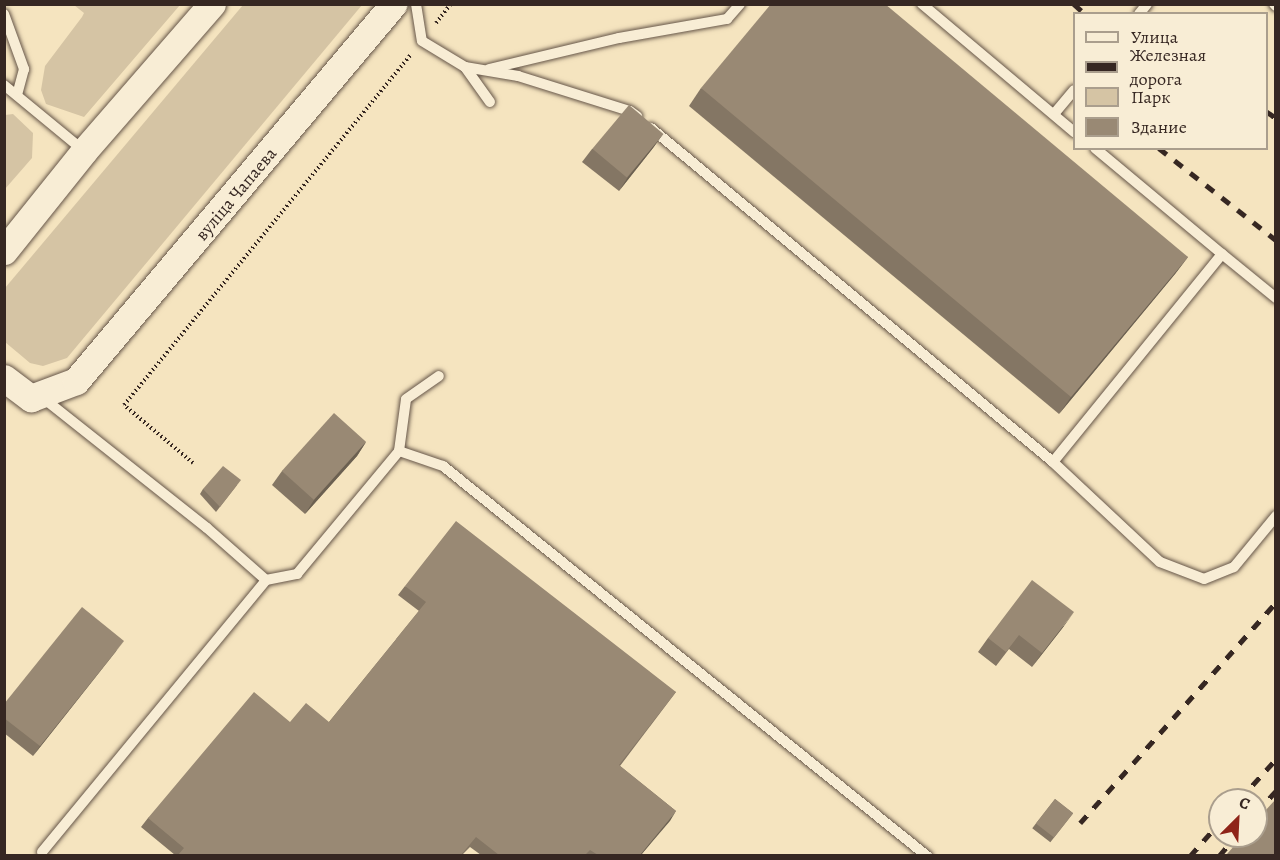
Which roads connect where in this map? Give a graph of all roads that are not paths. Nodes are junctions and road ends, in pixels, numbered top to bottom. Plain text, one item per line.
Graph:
1 (212, 4) edge
2 (394, 4) edge
3 (416, 4) edge
4 (740, 4) edge
5 (922, 4) edge
6 (4, 14) edge
7 (465, 67) junction
8 (483, 71) junction
9 (4, 85) edge
10 (1073, 91) edge
11 (17, 95) junction
12 (490, 102) dead end
13 (1054, 114) junction
14 (1073, 131) edge
15 (1097, 150) edge
16 (84, 151) junction
17 (4, 251) edge
18 (1222, 254) junction
19 (1275, 298) edge
20 (439, 376) dead end
21 (4, 378) edge
22 (40, 395) junction
23 (399, 451) junction
24 (1053, 462) junction
25 (1275, 516) edge
26 (266, 580) junction
27 (42, 852) dead end
28 (927, 855) edge

1 - 16 street
2 - 22 street, вуліца Чапаева
3 - 7 lane
4 - 8 lane
5 - 13 lane
6 - 11 lane
7 - 8 lane
7 - 12 lane
8 - 24 lane
9 - 11 lane
10 - 13 lane
11 - 16 lane
13 - 14 lane
15 - 18 lane
16 - 17 street
18 - 19 lane
18 - 24 lane
20 - 23 lane
21 - 22 street
22 - 26 lane
23 - 26 lane
23 - 28 lane
24 - 25 lane
26 - 27 lane

